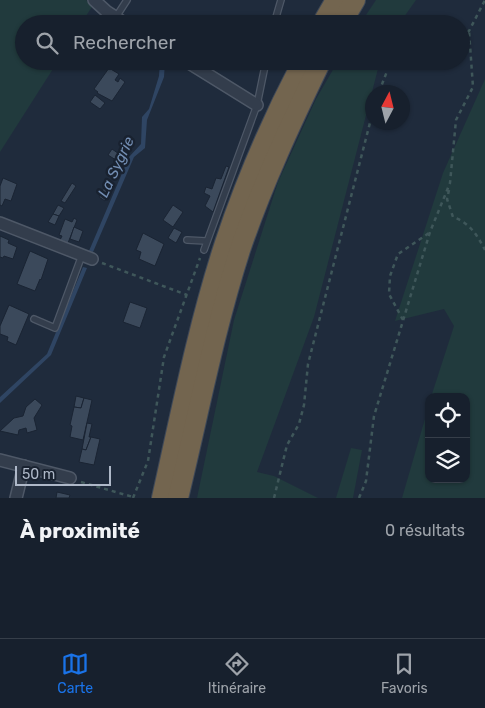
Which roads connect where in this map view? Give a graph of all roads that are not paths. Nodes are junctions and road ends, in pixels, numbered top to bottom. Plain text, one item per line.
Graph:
1 (94, 0) edge
2 (126, 0) edge
3 (281, 0) edge
4 (336, 0) edge
5 (355, 0) edge
6 (113, 15) edge
7 (122, 15) edge
8 (277, 15) edge
9 (327, 15) edge
10 (346, 15) edge
11 (201, 70) edge
12 (264, 70) edge
13 (299, 70) edge
14 (317, 70) edge
15 (257, 105) junction
16 (0, 223) edge
17 (187, 240) dead end
18 (206, 241) junction
19 (202, 252) road end
20 (87, 257) joint
21 (34, 319) dead end
22 (0, 460) edge
23 (24, 466) junction
24 (70, 478) road end
25 (16, 498) edge
26 (162, 498) edge
27 (178, 498) edge

1 - 6 street
2 - 7 lane
3 - 8 lane
4 - 9 highway
5 - 10 highway
11 - 15 street
12 - 15 lane
13 - 26 highway
14 - 27 highway
15 - 18 lane
16 - 20 street
17 - 18 lane
18 - 19 lane
20 - 21 lane
22 - 23 street
23 - 24 street
23 - 25 street

